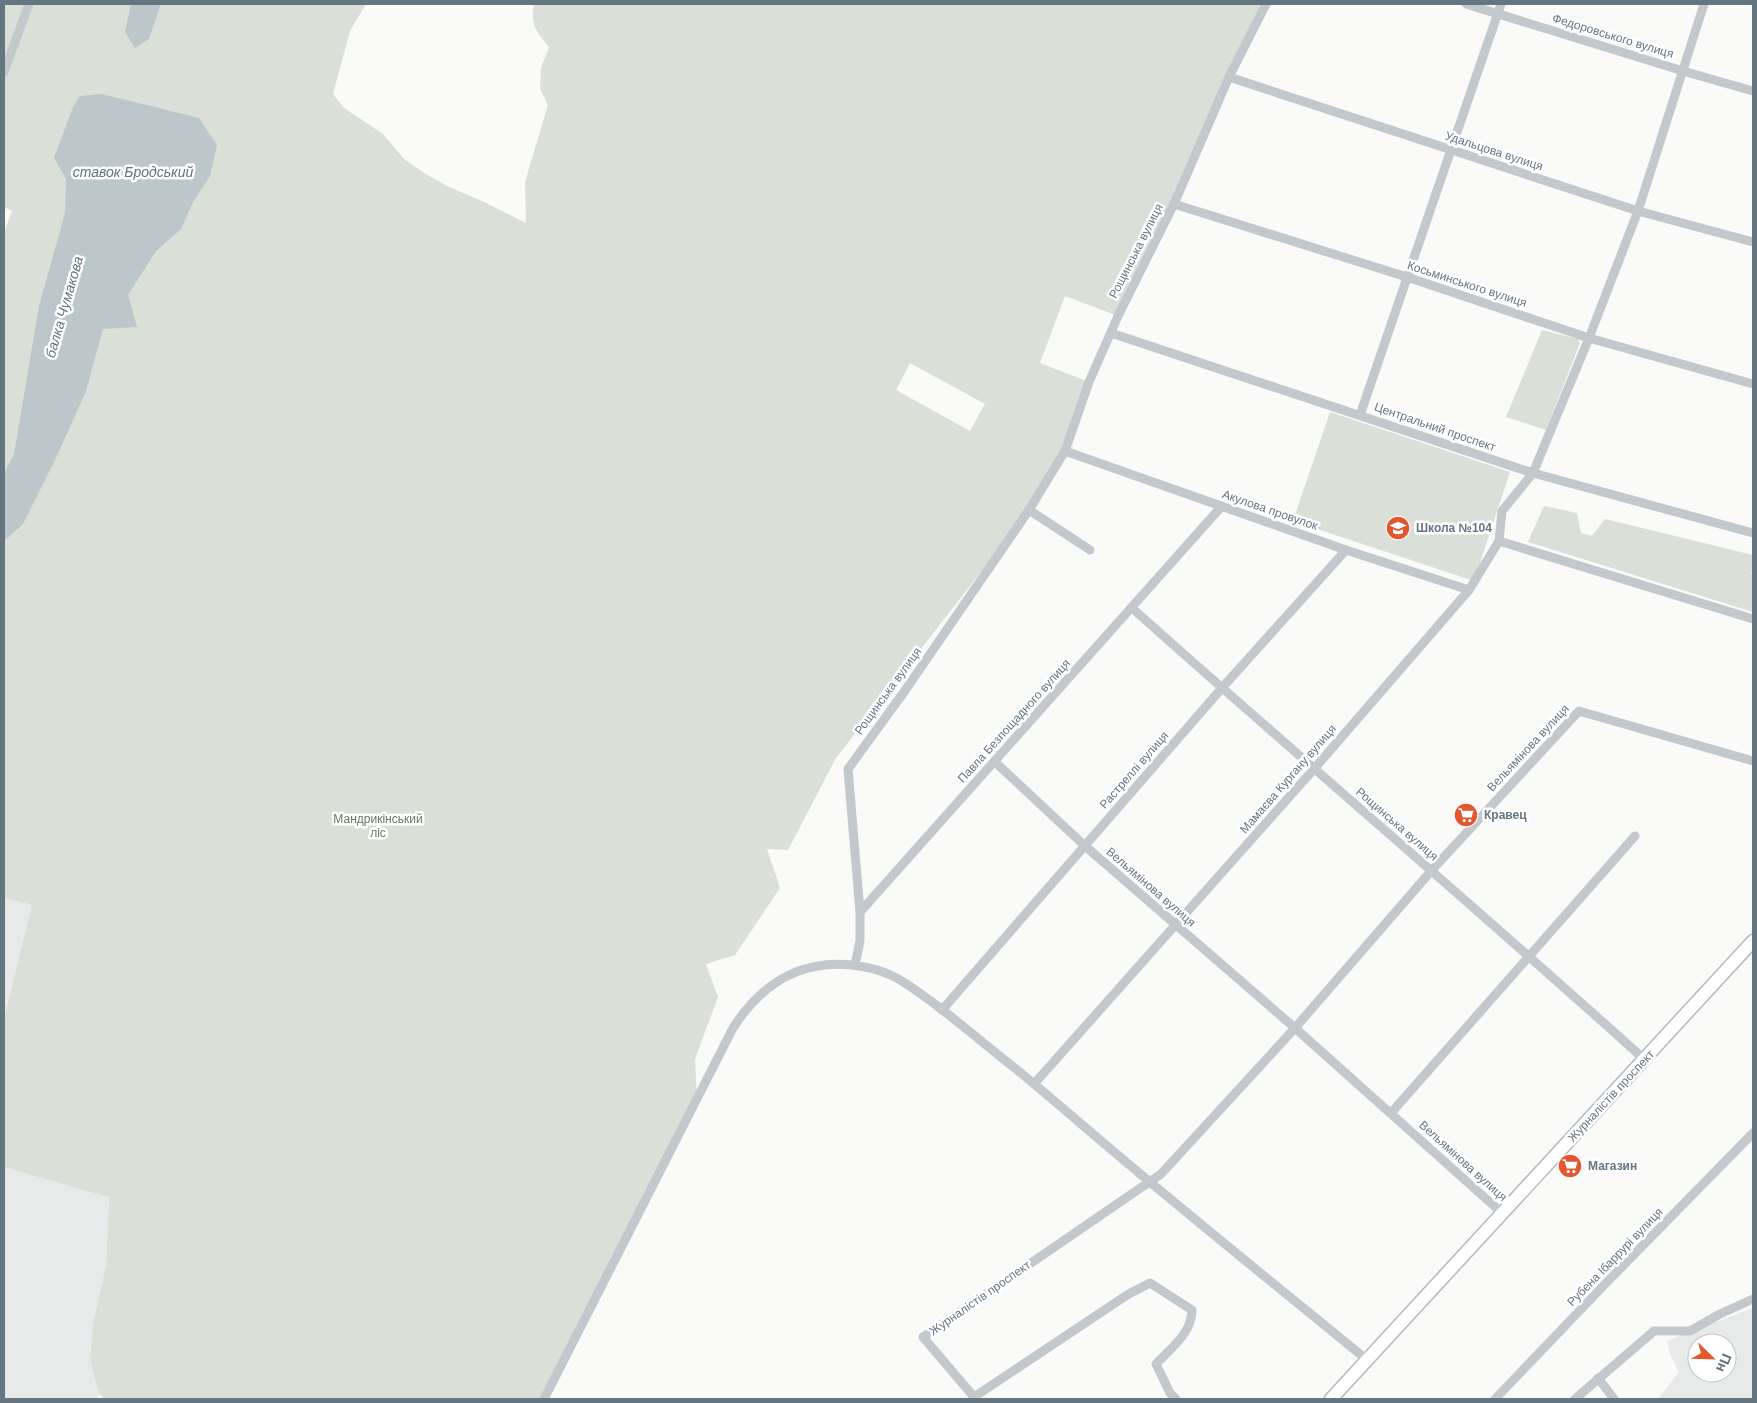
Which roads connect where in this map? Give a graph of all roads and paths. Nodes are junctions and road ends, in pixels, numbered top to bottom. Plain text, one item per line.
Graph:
1 (29, 4) edge
2 (1266, 4) edge
3 (1466, 4) edge
4 (1704, 4) edge
5 (1499, 8) edge
6 (1684, 71) junction
7 (4, 72) edge
8 (1228, 77) junction
9 (1753, 90) edge
10 (1450, 150) junction
11 (1174, 204) junction
12 (1638, 211) junction
13 (1753, 242) edge
14 (1407, 277) junction
15 (1111, 333) junction
16 (1589, 338) junction
17 (1753, 384) edge
18 (1360, 415) junction
19 (1065, 452) junction
20 (1533, 473) junction
21 (1221, 507) junction
22 (1029, 510) junction
23 (1753, 533) edge
24 (1498, 540) junction
25 (1090, 550) dead end
26 (1346, 550) junction
27 (1469, 590) junction
28 (1132, 608) junction
29 (1753, 619) edge
30 (1222, 688) junction
31 (1753, 761) edge
32 (995, 762) junction
33 (1314, 769) junction
34 (1635, 836) dead end
35 (1085, 846) junction
36 (1432, 870) junction
37 (860, 912) junction
38 (1175, 925) junction
39 (1753, 941) edge
40 (1530, 955) junction
41 (855, 965) junction
42 (942, 1010) junction
43 (1295, 1028) junction
44 (1645, 1060) junction
45 (1034, 1084) junction
46 (1390, 1113) junction
47 (1753, 1133) edge
48 (1149, 1182) junction
49 (1502, 1213) junction
50 (1753, 1298) edge
51 (1367, 1360) junction
52 (1598, 1378) junction
53 (544, 1399) edge
54 (1176, 1399) edge
55 (1331, 1399) edge
56 (1495, 1399) edge
57 (1575, 1399) edge
58 (1614, 1399) edge

1 - 7 street
2 - 8 street, Рощинська вулиця
3 - 5 street, Федоровського вулиця
4 - 6 street, Мамаєва Кургану вулиця
5 - 6 street, Федоровського вулиця
5 - 10 street
6 - 9 street, Федоровського вулиця
6 - 12 street, Мамаєва Кургану вулиця
8 - 10 street, Удальцова вулиця
8 - 11 street, Рощинська вулиця
10 - 12 street, Удальцова вулиця
10 - 14 street
11 - 14 street, Косьминського вулиця
11 - 15 street, Рощинська вулиця
12 - 13 street, Удальцова вулиця
12 - 16 street, Мамаєва Кургану вулиця
14 - 16 street, Косьминського вулиця
14 - 18 street
15 - 18 street, Центральний проспект
15 - 19 street, Рощинська вулиця
16 - 17 street, Косьминського вулиця
16 - 20 street, Мамаєва Кургану вулиця
18 - 20 street, Центральний проспект
19 - 21 street, Акулова провулок
19 - 22 street, Рощинська вулиця
20 - 23 street, Центральний проспект
20 - 24 street, Мамаєва Кургану вулиця
21 - 26 street, Акулова провулок
21 - 28 street, Павла Безпощадного вулиця
22 - 25 street
22 - 37 street, Рощинська вулиця
24 - 27 street, Мамаєва Кургану вулиця
24 - 29 street
26 - 27 street, Акулова провулок
26 - 30 street, Растреллі вулиця
27 - 33 street, Мамаєва Кургану вулиця
28 - 30 street, Рощинська вулиця
28 - 32 street, Павла Безпощадного вулиця
30 - 33 street, Рощинська вулиця
30 - 35 street, Растреллі вулиця
31 - 36 street, Вельямінова вулиця
32 - 35 street, Вельямінова вулиця
32 - 37 street, Павла Безпощадного вулиця
33 - 36 street, Рощинська вулиця
33 - 38 street, Мамаєва Кургану вулиця
34 - 40 street
35 - 38 street, Вельямінова вулиця
35 - 42 street, Растреллі вулиця
36 - 40 street, Рощинська вулиця
36 - 43 street, Вельямінова вулиця
37 - 41 street
38 - 43 street, Вельямінова вулиця
38 - 45 street, Мамаєва Кургану вулиця
39 - 44 main road, Журналістів проспект
40 - 44 street, Рощинська вулиця
40 - 46 street
41 - 42 street
41 - 53 street
42 - 45 street
43 - 46 street, Вельямінова вулиця
43 - 48 street, Вельямінова вулиця
44 - 49 main road, Журналістів проспект
45 - 48 street
46 - 49 street, Вельямінова вулиця
47 - 56 street, Рубена Ібаррурі вулиця
48 - 51 street
48 - 54 street, Журналістів проспект
49 - 51 main road, Журналістів проспект
50 - 52 street
51 - 55 main road, Журналістів проспект
52 - 57 street
52 - 58 street

